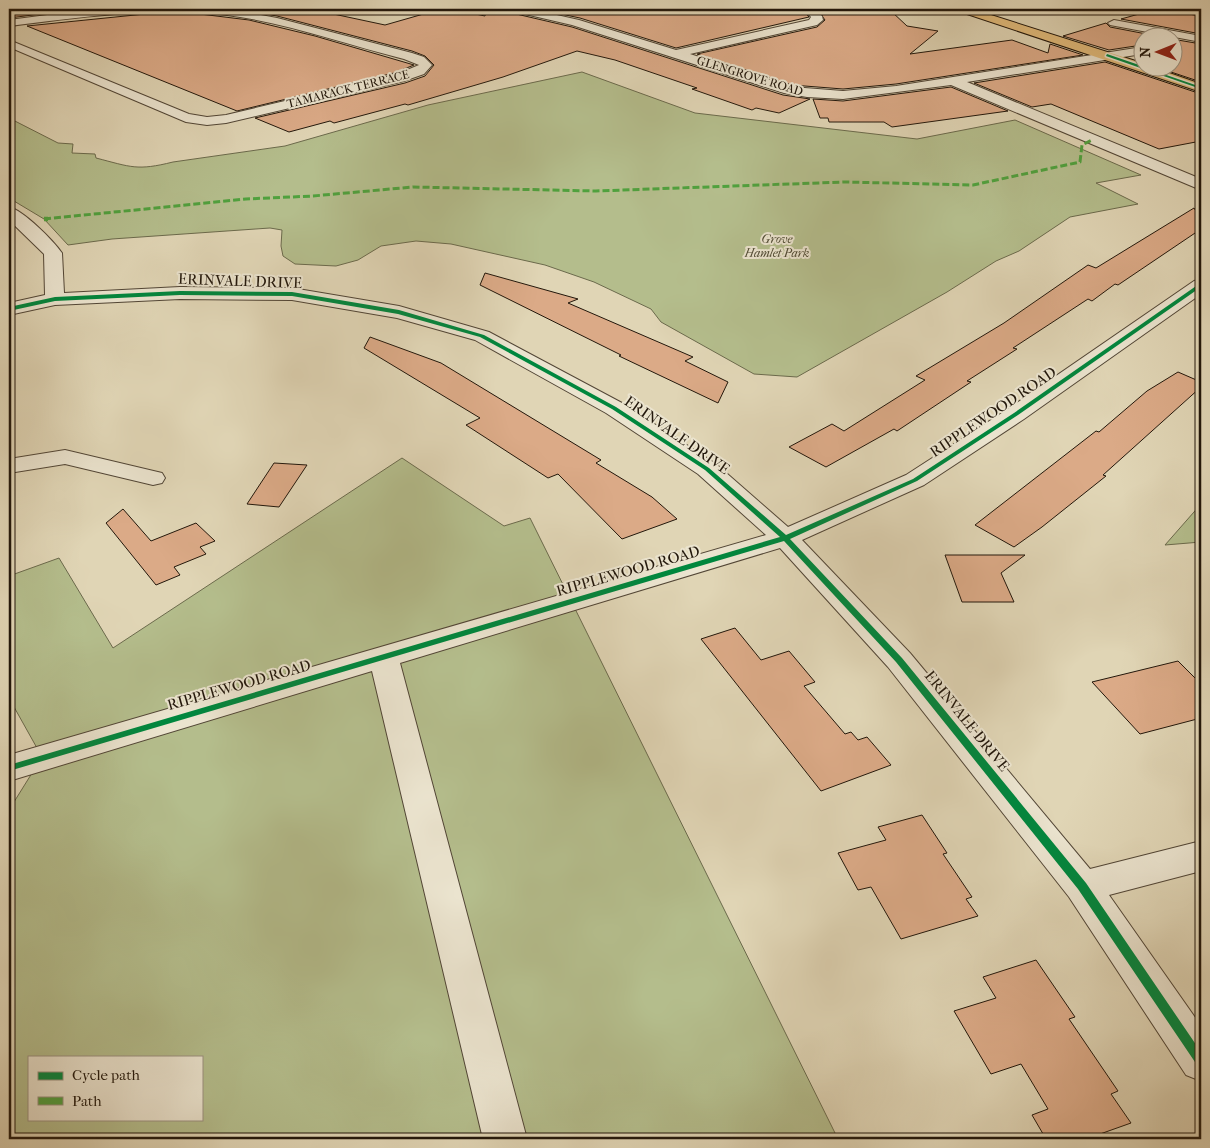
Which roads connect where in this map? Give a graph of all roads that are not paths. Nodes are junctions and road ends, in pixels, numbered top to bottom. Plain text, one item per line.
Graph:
1 (516, 9) edge
2 (809, 9) edge
3 (962, 9) edge
4 (9, 23) edge
5 (1114, 23) dead end
6 (1201, 40) edge
7 (9, 43) edge
8 (1182, 43) edge
9 (1132, 51) edge
10 (678, 54) junction
11 (1107, 55) junction
12 (953, 81) junction
13 (1201, 88) edge
14 (1201, 186) edge
15 (9, 212) edge
16 (1201, 285) edge
17 (55, 299) junction
18 (9, 309) edge
19 (9, 466) edge
20 (153, 478) dead end
21 (785, 538) junction
22 (384, 657) junction
23 (9, 768) edge
24 (1201, 856) edge
25 (1082, 886) junction
26 (1201, 1060) edge
27 (505, 1139) edge

1 - 10 street, GLENGROVE ROAD
2 - 10 street
3 - 11 main road
4 - 7 street, TAMARACK TERRACE
5 - 6 street
6 - 8 street
9 - 11 street, GLENGROVE ROAD
10 - 12 street, GLENGROVE ROAD
11 - 12 street, GLENGROVE ROAD
11 - 13 main road
12 - 14 street
15 - 17 street
16 - 21 street, RIPPLEWOOD ROAD
17 - 18 street, ERINVALE DRIVE
17 - 21 street, ERINVALE DRIVE
19 - 20 street
21 - 22 street, RIPPLEWOOD ROAD
21 - 25 street, ERINVALE DRIVE
22 - 23 street, RIPPLEWOOD ROAD
22 - 27 street
24 - 25 street
25 - 26 street, ERINVALE DRIVE

